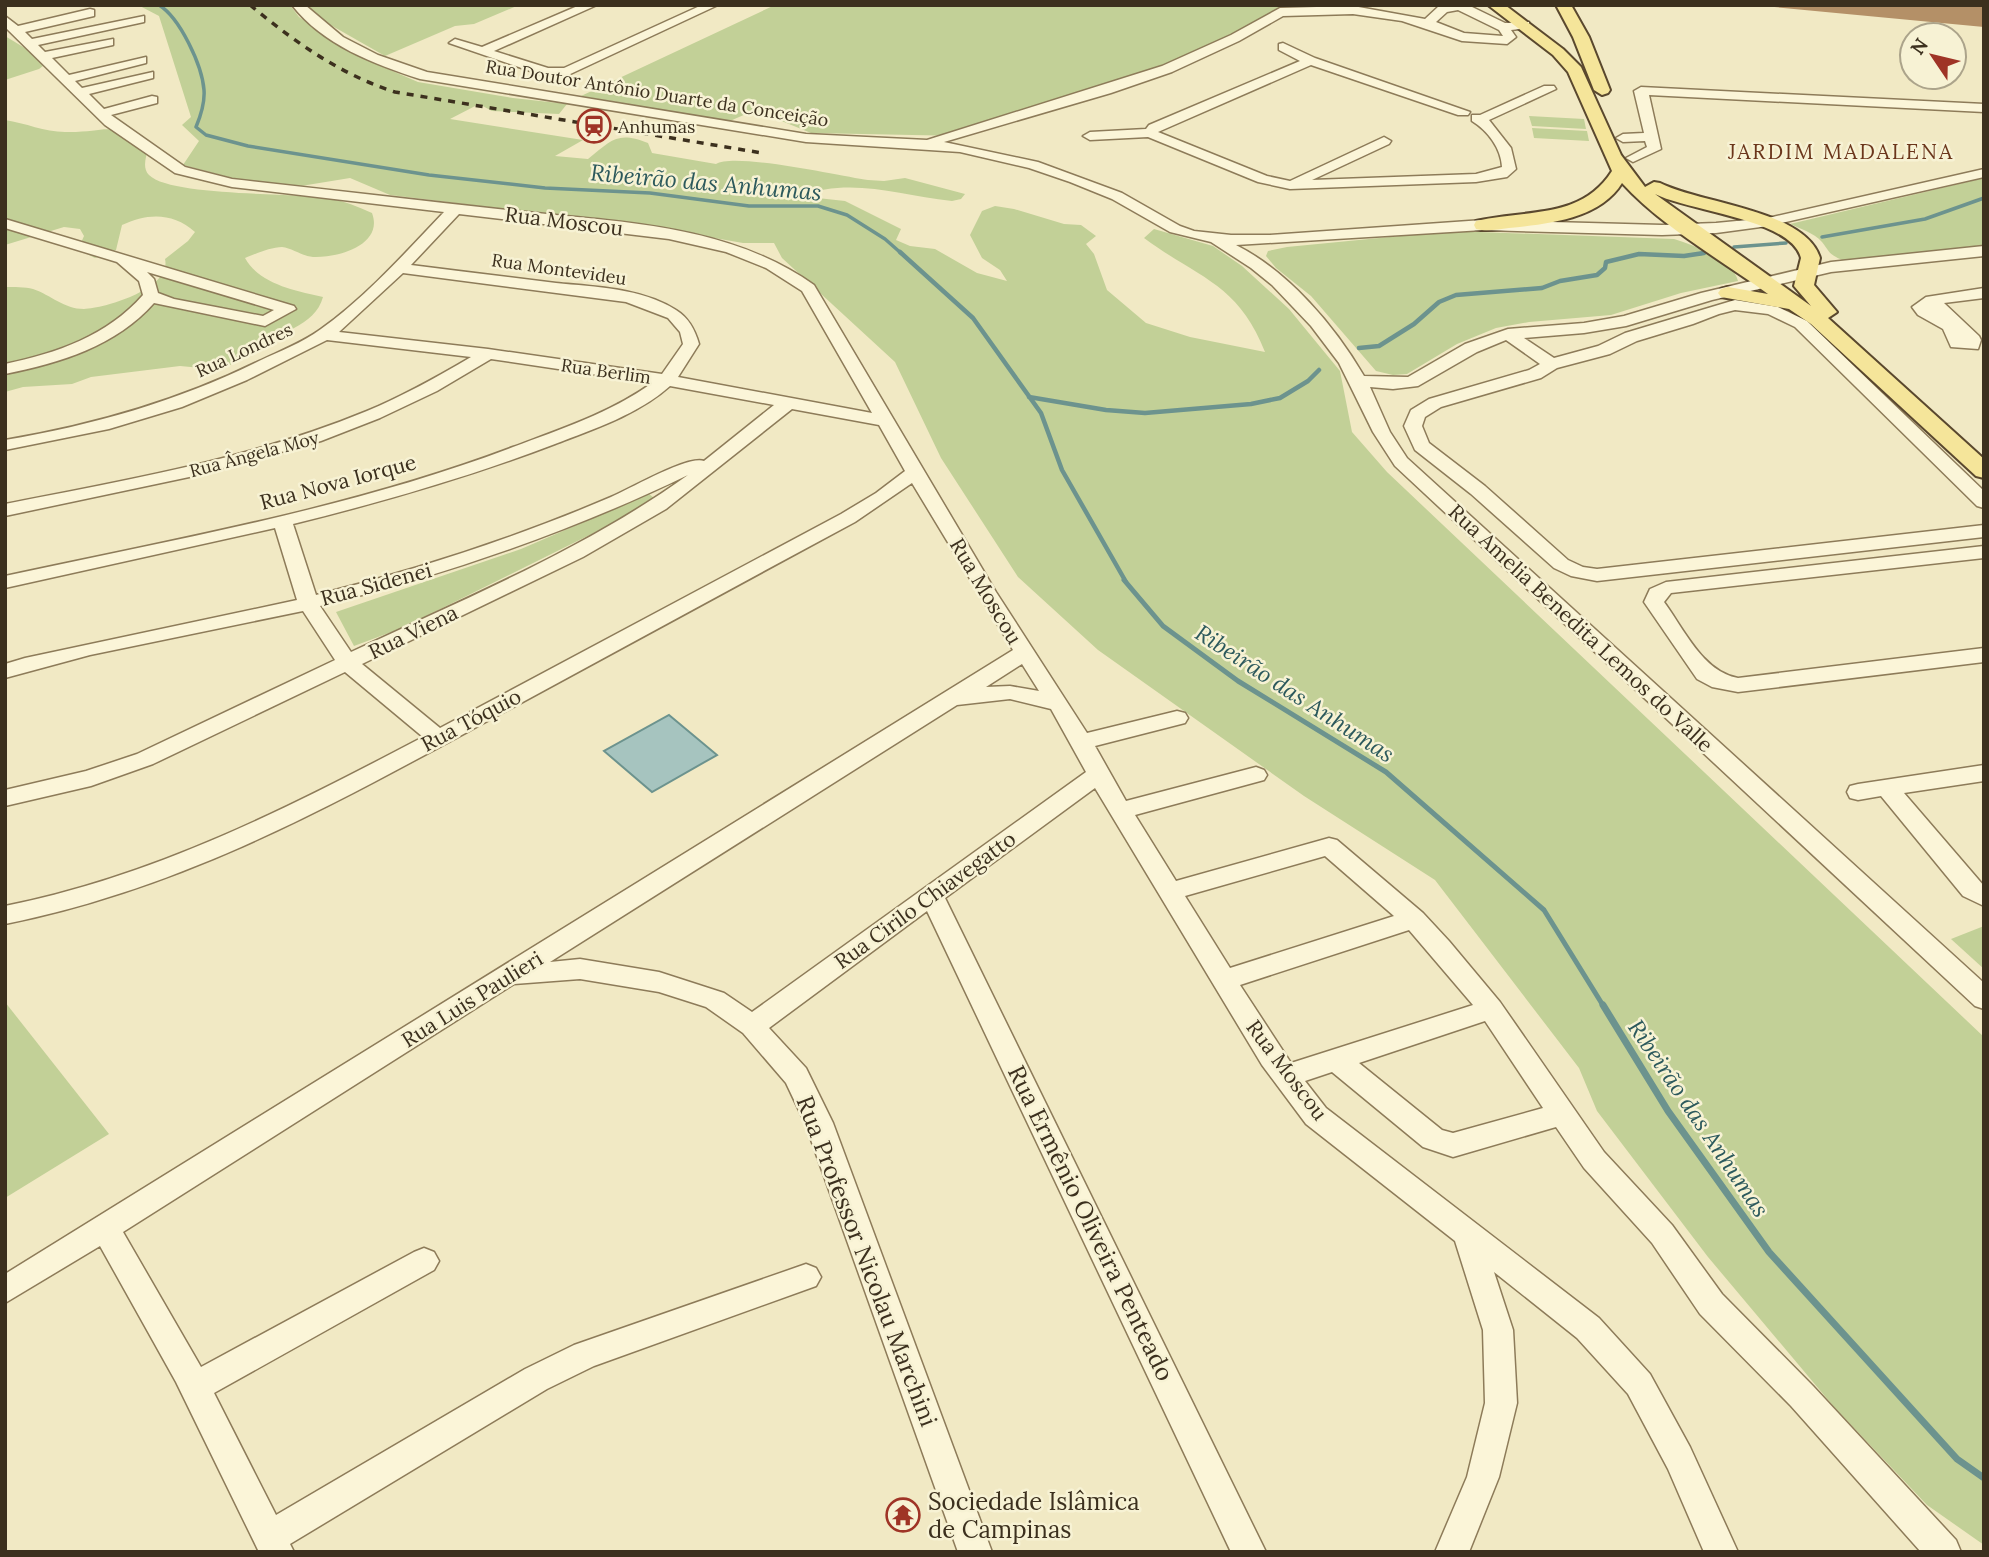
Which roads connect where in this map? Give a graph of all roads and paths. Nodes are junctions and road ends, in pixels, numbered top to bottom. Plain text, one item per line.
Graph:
1 (298, 5) edge
2 (591, 5) edge
3 (712, 5) edge
4 (1495, 5) edge
5 (1563, 5) edge
6 (90, 13) dead end
7 (9, 17) edge
8 (139, 19) dead end
9 (1428, 24) junction
10 (1515, 24) junction
11 (1563, 28) junction
12 (17, 30) junction
13 (109, 42) dead end
14 (30, 43) junction
15 (455, 43) dead end
16 (1283, 47) dead end
17 (482, 52) junction
18 (45, 56) junction
19 (136, 56) dead end
20 (1310, 61) junction
21 (63, 75) junction
22 (148, 75) dead end
23 (1542, 86) dead end
24 (80, 92) junction
25 (133, 92) dead end
26 (152, 100) dead end
27 (1984, 108) edge
28 (102, 114) junction
29 (1475, 114) junction
30 (147, 115) dead end
31 (1150, 134) junction
32 (1090, 136) dead end
33 (1623, 138) junction
34 (1384, 141) dead end
35 (1652, 143) junction
36 (924, 144) junction
37 (1627, 164) junction
38 (1984, 173) edge
39 (1290, 184) junction
40 (455, 209) junction
41 (1768, 222) junction
42 (5, 223) edge
43 (1483, 225) junction
44 (1691, 230) junction
45 (1210, 238) junction
46 (1270, 240) junction
47 (1984, 250) edge
48 (122, 259) junction
49 (1253, 261) junction
50 (399, 268) junction
51 (1809, 271) junction
52 (1766, 282) junction
53 (1728, 293) junction
54 (1984, 293) edge
55 (151, 296) junction
56 (1932, 300) dead end
57 (1805, 310) junction
58 (1545, 329) junction
59 (1508, 334) junction
60 (324, 335) junction
61 (488, 354) junction
62 (1578, 356) junction
63 (1551, 364) junction
64 (5, 369) edge
65 (666, 380) junction
66 (1358, 381) junction
67 (1412, 382) junction
68 (788, 402) junction
69 (886, 421) junction
70 (1374, 422) junction
71 (5, 445) edge
72 (1984, 451) edge
73 (1984, 471) edge
74 (914, 473) junction
75 (688, 476) junction
76 (652, 486) junction
77 (672, 496) junction
78 (1984, 502) edge
79 (5, 510) edge
80 (282, 520) junction
81 (1984, 531) edge
82 (1984, 552) edge
83 (5, 582) edge
84 (308, 603) junction
85 (1024, 653) junction
86 (1984, 655) edge
87 (348, 663) junction
88 (5, 671) edge
89 (1057, 704) junction
90 (939, 706) junction
91 (1177, 718) dead end
92 (438, 738) junction
93 (1082, 742) junction
94 (1984, 773) edge
95 (1098, 774) junction
96 (1256, 775) dead end
97 (1887, 788) junction
98 (1858, 792) dead end
99 (5, 798) edge
100 (1121, 811) junction
101 (1170, 892) junction
102 (932, 895) junction
103 (1984, 897) edge
104 (5, 915) edge
105 (1415, 919) junction
106 (509, 976) junction
107 (1224, 980) junction
108 (1984, 999) edge
109 (1490, 1009) junction
110 (752, 1026) junction
111 (1335, 1059) junction
112 (1286, 1076) junction
113 (1562, 1114) junction
114 (105, 1228) junction
115 (1467, 1233) junction
116 (424, 1261) dead end
117 (806, 1277) dead end
118 (5, 1290) edge
119 (195, 1387) junction
120 (273, 1544) edge
121 (975, 1552) edge
122 (1249, 1552) edge
123 (1452, 1552) edge
124 (1721, 1552) edge
125 (1944, 1552) edge

1 - 36 street, Rua Doutor Antônio Duarte da Conceição
2 - 17 street
3 - 17 street
4 - 10 main road
5 - 11 main road
6 - 12 street
7 - 12 street, Rua Moscou
8 - 14 street
9 - 10 street
9 - 10 street
9 - 36 street
10 - 11 main road
10 - 37 main road
11 - 33 main road
12 - 14 street, Rua Moscou
13 - 18 street
14 - 18 street, Rua Moscou
15 - 17 street
16 - 20 street
18 - 21 street, Rua Moscou
19 - 21 street
20 - 29 street
20 - 31 street
21 - 24 street, Rua Moscou
22 - 24 street
23 - 29 street
24 - 28 street, Rua Moscou
25 - 28 street
26 - 28 street
27 - 35 street
28 - 30 street
28 - 40 street, Rua Moscou
29 - 39 street
31 - 32 street
31 - 39 street
33 - 35 street
33 - 37 main road
34 - 39 street
35 - 37 street
36 - 45 street, Rua Doutor Antônio Duarte da Conceição
37 - 41 main road
37 - 43 main road
37 - 44 main road
38 - 41 street, Rua Doutor Antônio Duarte da Conceição
40 - 50 street, Rua Londres
40 - 69 street, Rua Moscou
41 - 44 street, Rua Doutor Antônio Duarte da Conceição
41 - 51 main road
42 - 48 street
43 - 44 street, Rua Doutor Antônio Duarte da Conceição
43 - 46 street, Rua Doutor Antônio Duarte da Conceição
44 - 52 main road
45 - 46 street, Rua Doutor Antônio Duarte da Conceição
45 - 49 street, Rua Amelia Benedita Lemos do Valle
46 - 49 street
47 - 51 street
48 - 55 street
48 - 55 street
49 - 66 street, Rua Amelia Benedita Lemos do Valle
50 - 60 street, Rua Londres
50 - 65 street, Rua Montevideu
51 - 52 street
51 - 72 main road
52 - 53 street
52 - 57 main road
53 - 57 main road
53 - 58 street
54 - 56 street
55 - 64 street
57 - 73 main road
58 - 59 street
58 - 62 street
59 - 63 street
59 - 67 street
60 - 61 street, Rua Berlim
60 - 71 street, Rua Londres
61 - 65 street, Rua Berlim
61 - 79 street, Rua Ângela Moy
62 - 63 street
62 - 78 street
63 - 81 street
65 - 68 street, Rua Berlim
65 - 80 street, Rua Nova Iorque
66 - 67 street
66 - 70 street, Rua Amelia Benedita Lemos do Valle
67 - 70 street
68 - 69 street, Rua Berlim
68 - 75 street, Rua Viena
69 - 74 street, Rua Moscou
70 - 108 street, Rua Amelia Benedita Lemos do Valle
74 - 85 street, Rua Moscou
74 - 92 street, Rua Tóquio
75 - 76 street, Rua Sidenei
75 - 77 street, Rua Viena
76 - 77 street
76 - 84 street, Rua Sidenei
77 - 87 street, Rua Viena
80 - 83 street, Rua Nova Iorque
80 - 84 street
82 - 86 street
84 - 87 street
84 - 88 street, Rua Sidenei
85 - 89 street, Rua Moscou
85 - 90 street, Rua Luis Paulieri
87 - 92 street
87 - 99 street, Rua Viena
89 - 90 street, Rua Luis Paulieri
89 - 93 street, Rua Moscou
90 - 106 street, Rua Luis Paulieri
91 - 93 street
92 - 104 street, Rua Tóquio
93 - 95 street, Rua Moscou
94 - 97 street
95 - 100 street, Rua Moscou
95 - 102 street, Rua Cirilo Chiavegatto
96 - 100 street
97 - 98 street
97 - 103 street
100 - 101 street, Rua Moscou
101 - 105 street
101 - 107 street, Rua Moscou
102 - 110 street, Rua Cirilo Chiavegatto
102 - 122 street, Rua Ermênio Oliveira Penteado
105 - 107 street
105 - 109 street
106 - 110 street, Rua Professor Nicolau Marchini
106 - 114 street, Rua Luis Paulieri
107 - 112 street, Rua Moscou
109 - 111 street
109 - 113 street
110 - 121 street, Rua Professor Nicolau Marchini
111 - 112 street
111 - 113 street
112 - 115 street, Rua Moscou
113 - 125 street
114 - 118 street, Rua Luis Paulieri
114 - 119 street
115 - 123 street
115 - 124 street, Rua Moscou
116 - 119 street
117 - 120 street
119 - 120 street

